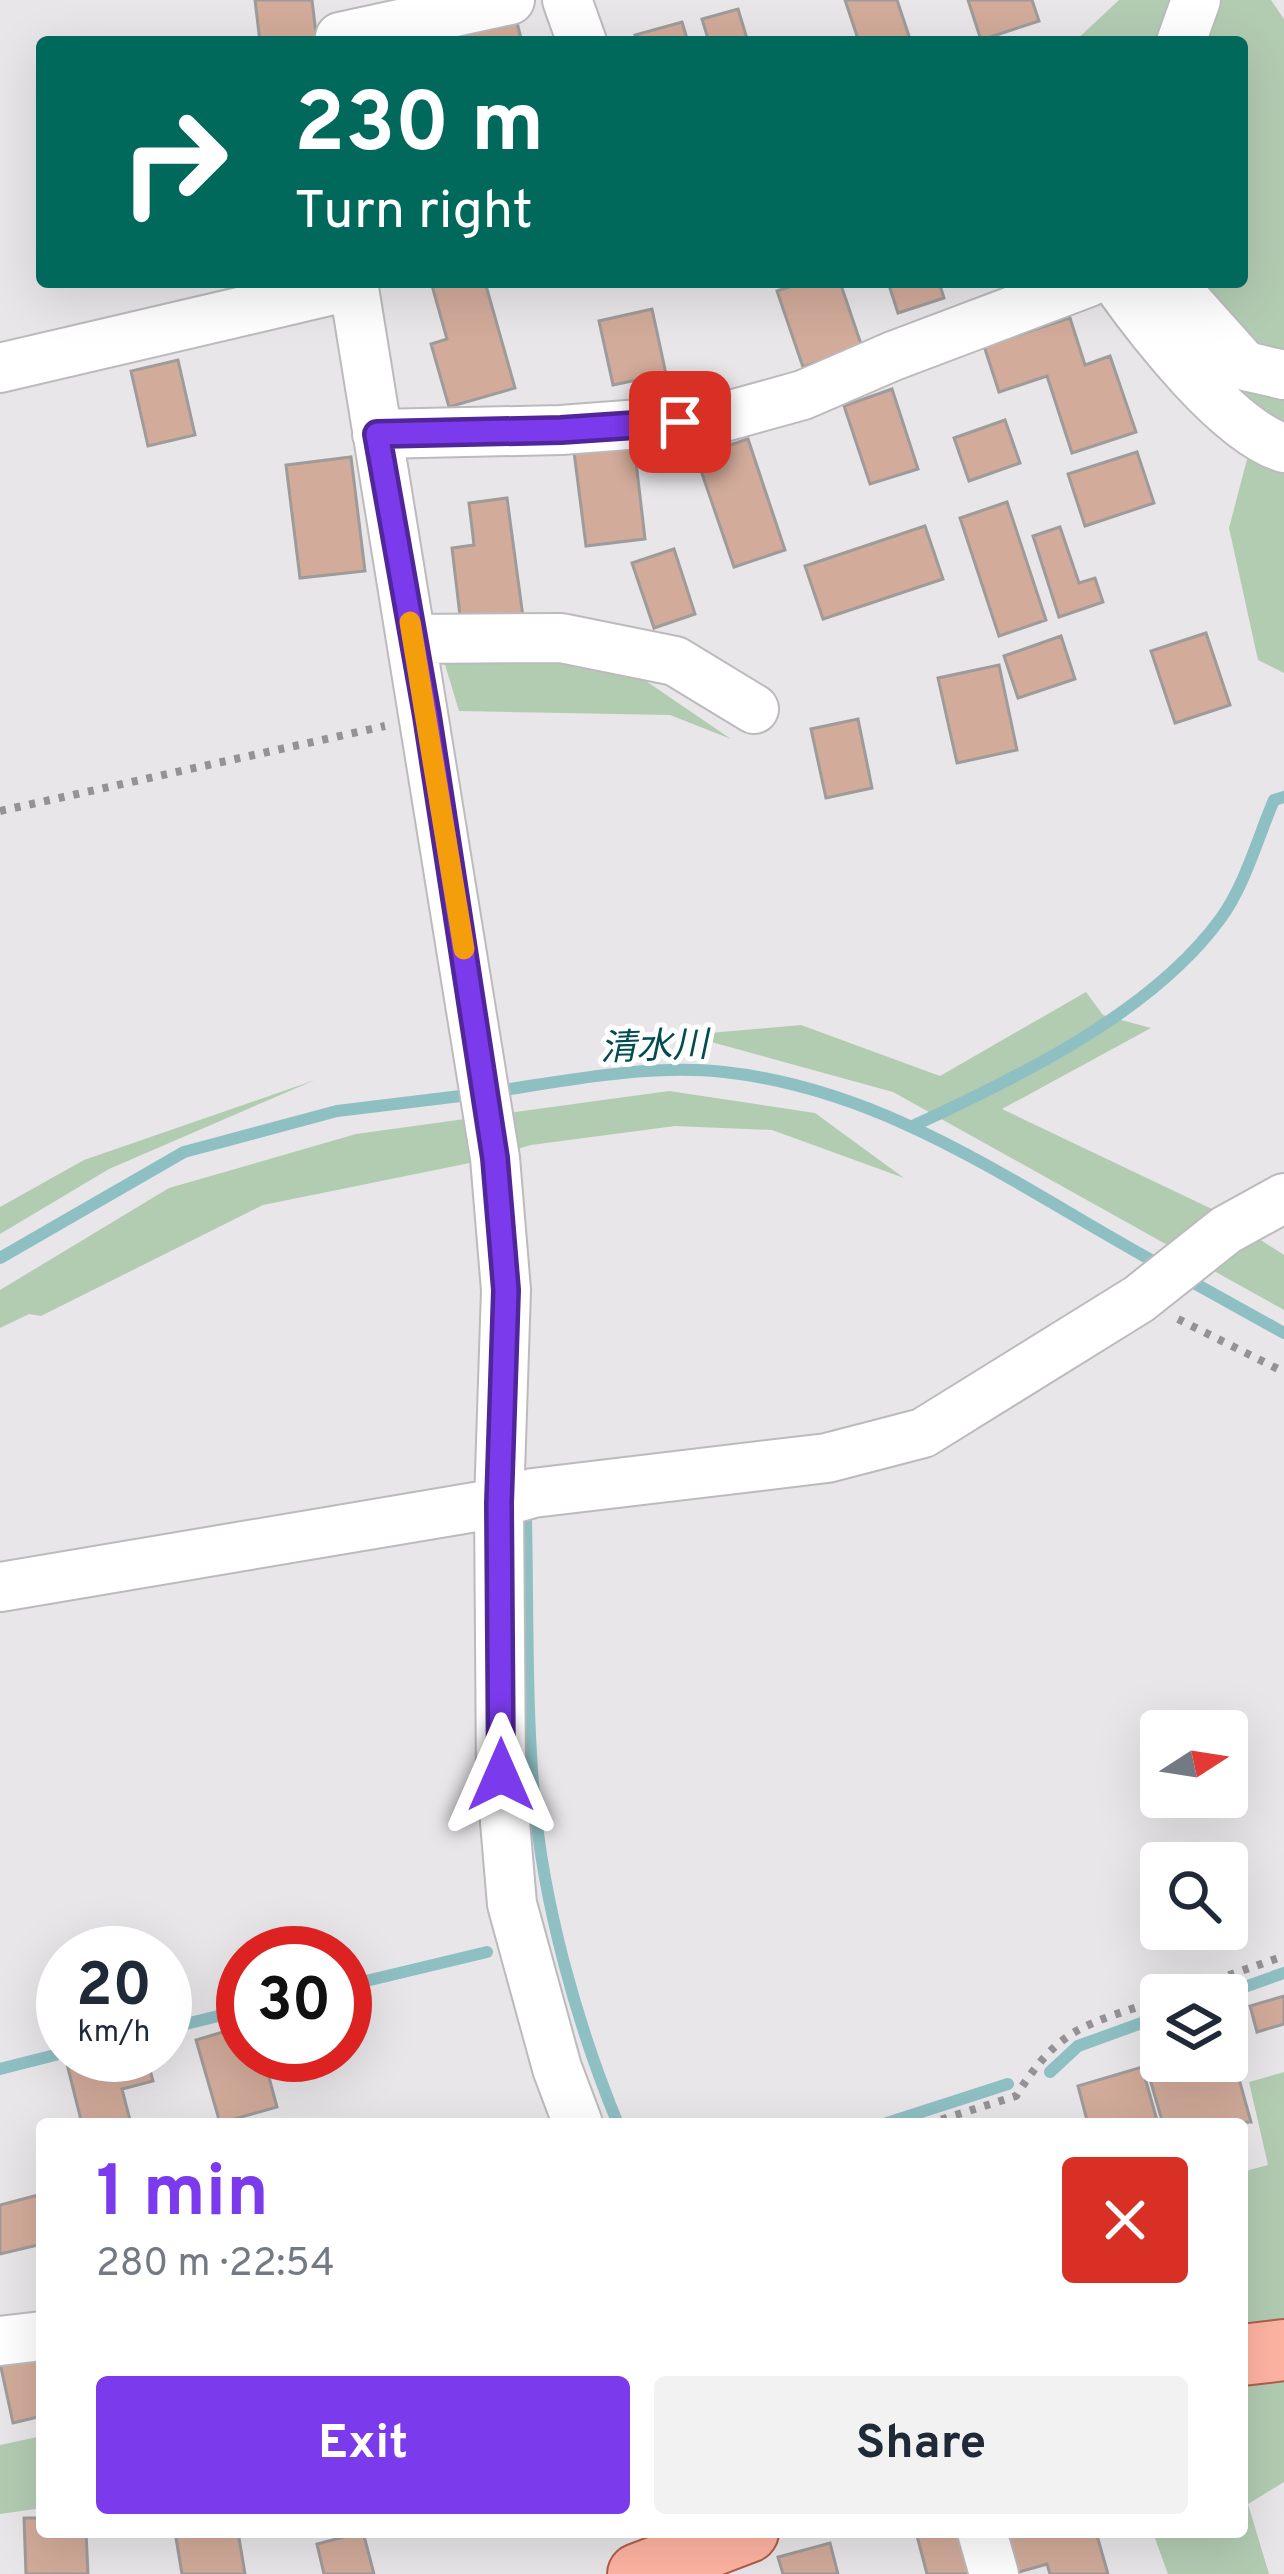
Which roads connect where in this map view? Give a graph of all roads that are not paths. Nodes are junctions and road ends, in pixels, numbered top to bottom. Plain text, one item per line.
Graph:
1 (511, 0) edge
2 (567, 0) edge
3 (1196, 0) edge
4 (339, 26) edge
5 (580, 36) edge
6 (1182, 36) edge
7 (336, 288) edge
8 (354, 288) edge
9 (1073, 288) edge
10 (1120, 288) edge
11 (1175, 288) edge
12 (0, 368) edge
13 (1284, 375) edge
14 (377, 434) junction
15 (1284, 448) edge
16 (413, 638) junction
17 (754, 710) dead end
18 (1284, 1198) edge
19 (499, 1503) junction
20 (0, 1587) edge
21 (576, 2118) edge
22 (36, 2337) edge
23 (0, 2341) edge
24 (1284, 2350) edge
25 (1248, 2354) edge
26 (731, 2538) edge
27 (984, 2538) edge
28 (638, 2574) edge
29 (994, 2574) edge

1 - 4 street
2 - 5 street
3 - 6 street
7 - 12 street
8 - 14 street
9 - 14 street
10 - 15 street
11 - 13 street
14 - 16 street
16 - 17 street
16 - 19 street
18 - 19 street
19 - 20 street
19 - 21 street
22 - 23 street
24 - 25 main road
26 - 28 main road
27 - 29 street

